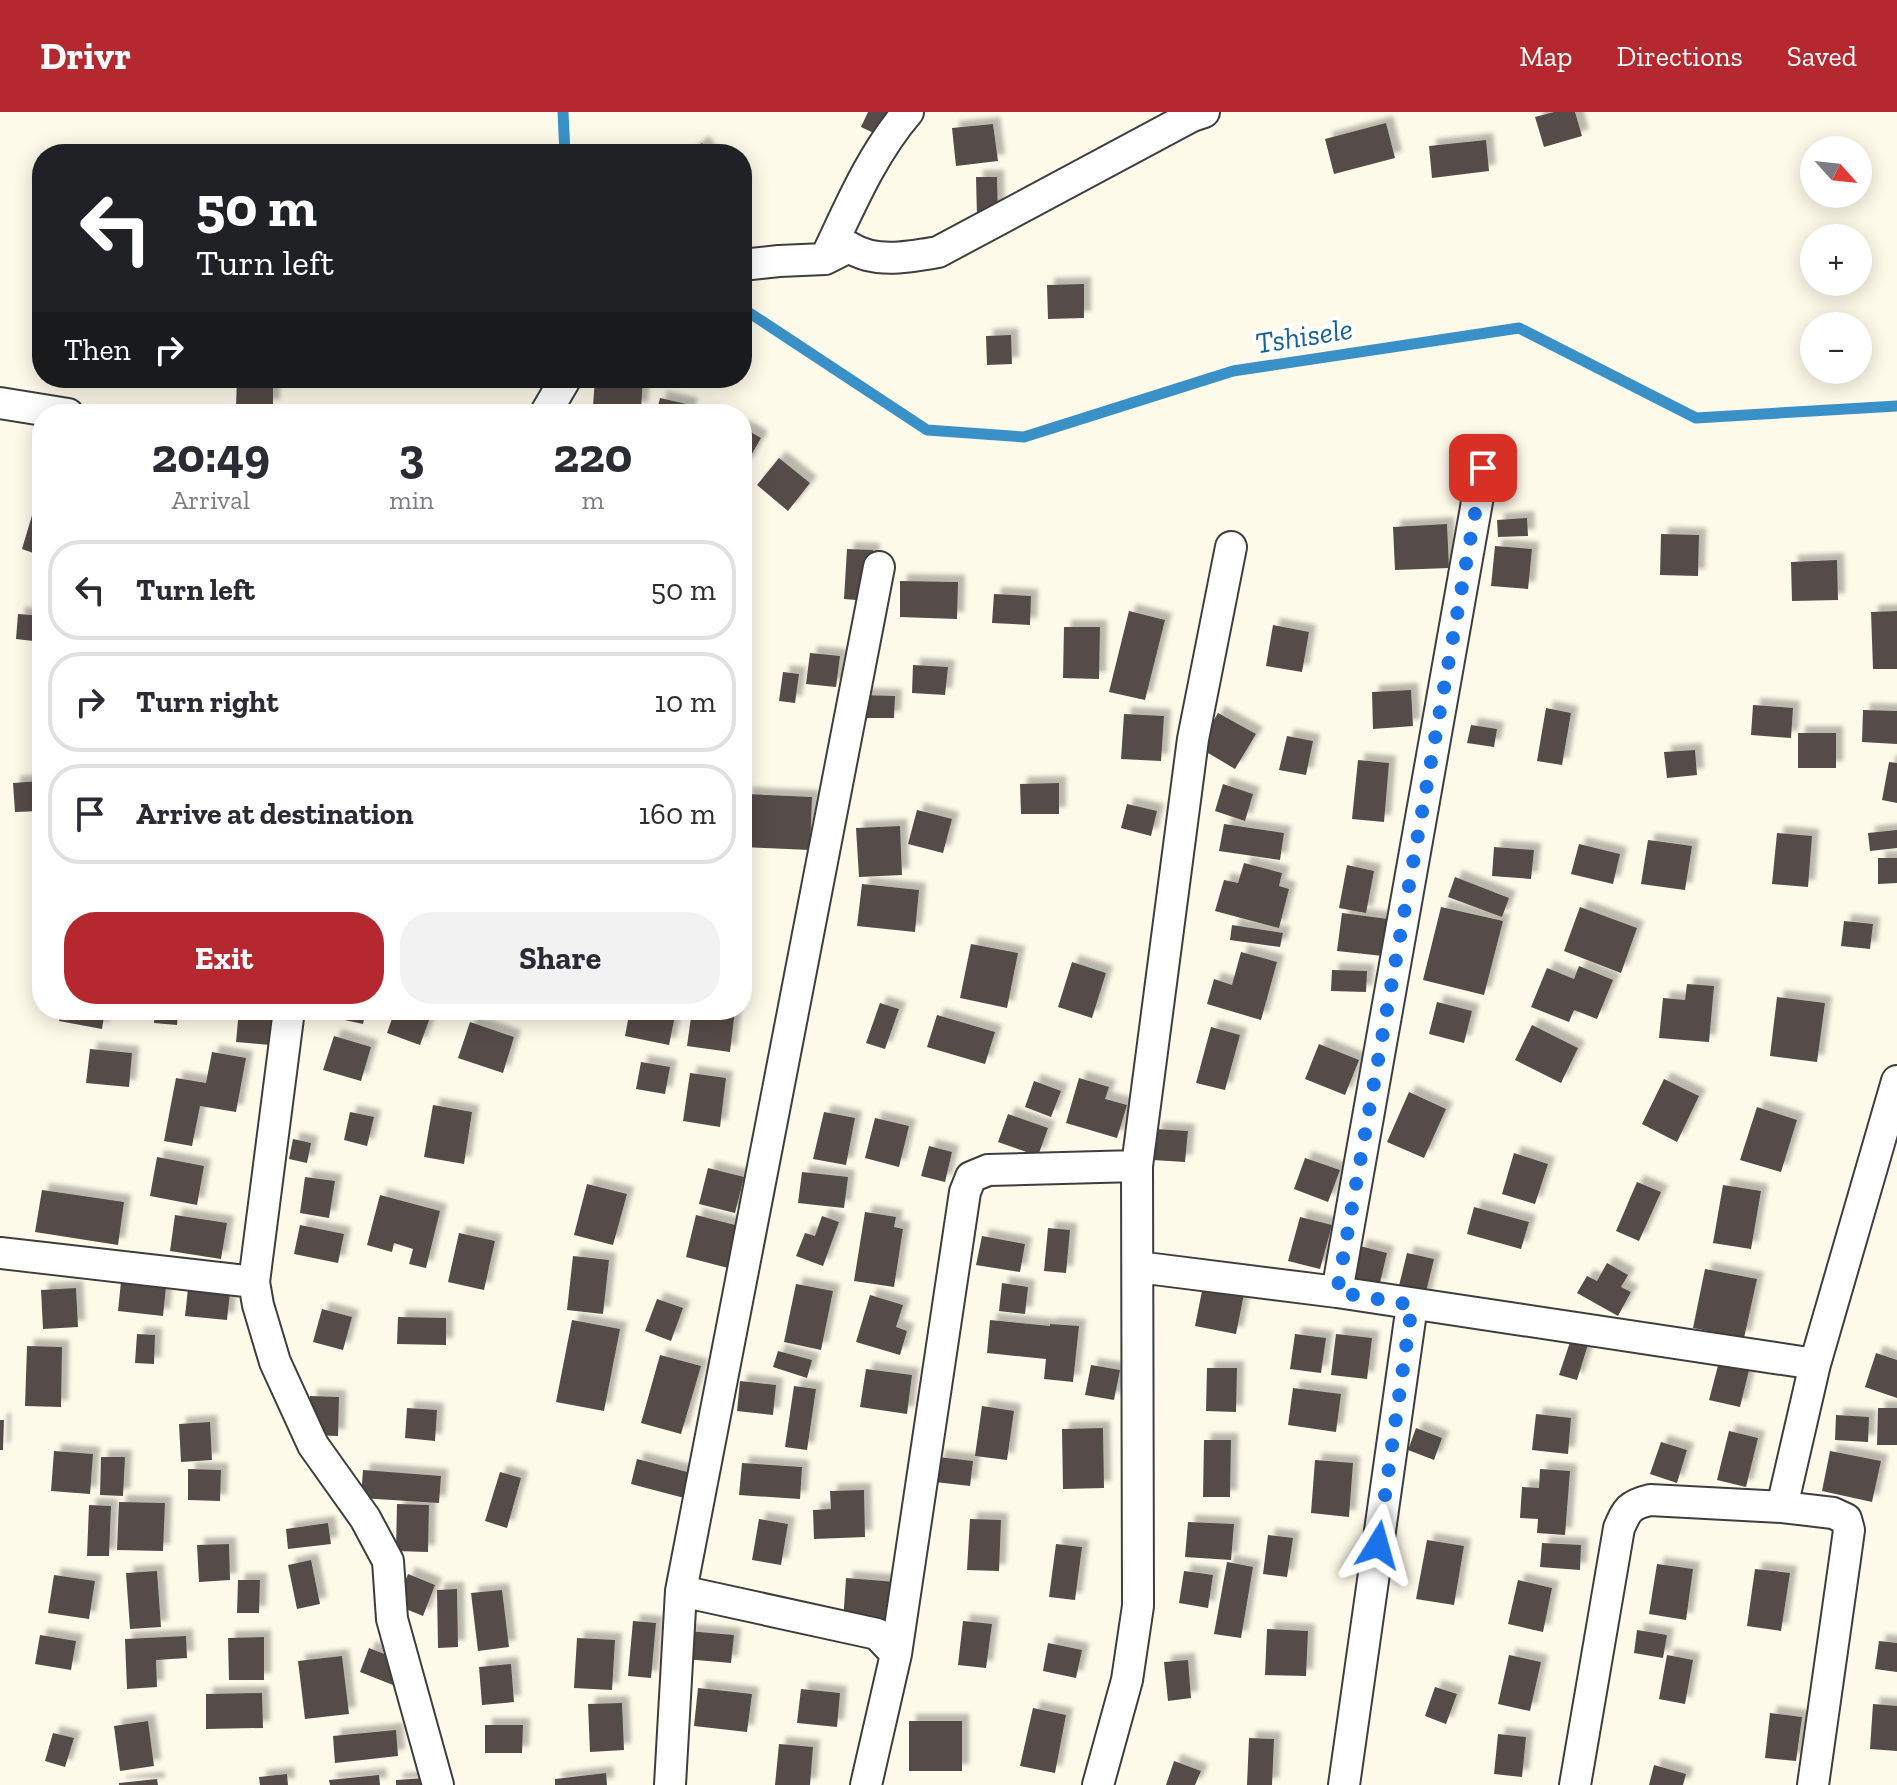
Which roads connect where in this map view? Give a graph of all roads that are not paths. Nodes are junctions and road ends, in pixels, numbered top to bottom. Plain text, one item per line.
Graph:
1 (908, 112) edge
2 (1204, 112) edge
3 (825, 259) junction
4 (752, 264) edge
5 (0, 403) edge
6 (32, 408) edge
7 (1483, 468) dead end
8 (1231, 547) dead end
9 (879, 567) dead end
10 (288, 1020) edge
11 (1897, 1081) edge
12 (1137, 1166) junction
13 (0, 1253) edge
14 (1138, 1267) junction
15 (254, 1282) junction
16 (1337, 1292) junction
17 (1412, 1305) junction
18 (1815, 1364) junction
19 (1782, 1507) junction
20 (681, 1591) junction
21 (896, 1654) junction
22 (438, 1785) edge
23 (670, 1785) edge
24 (866, 1785) edge
25 (1098, 1785) edge
26 (1344, 1785) edge
27 (1575, 1785) edge
28 (1813, 1785) edge

1 - 3 street
2 - 3 street
3 - 4 street
5 - 6 street
7 - 16 street
8 - 12 street
9 - 20 street
10 - 15 street
11 - 18 street
12 - 14 street
12 - 21 street
13 - 15 street
14 - 16 street
14 - 25 street
15 - 22 street
16 - 17 street
17 - 18 street
17 - 26 street
18 - 19 street
19 - 27 street
19 - 28 street
20 - 21 street
20 - 23 street
21 - 24 street

